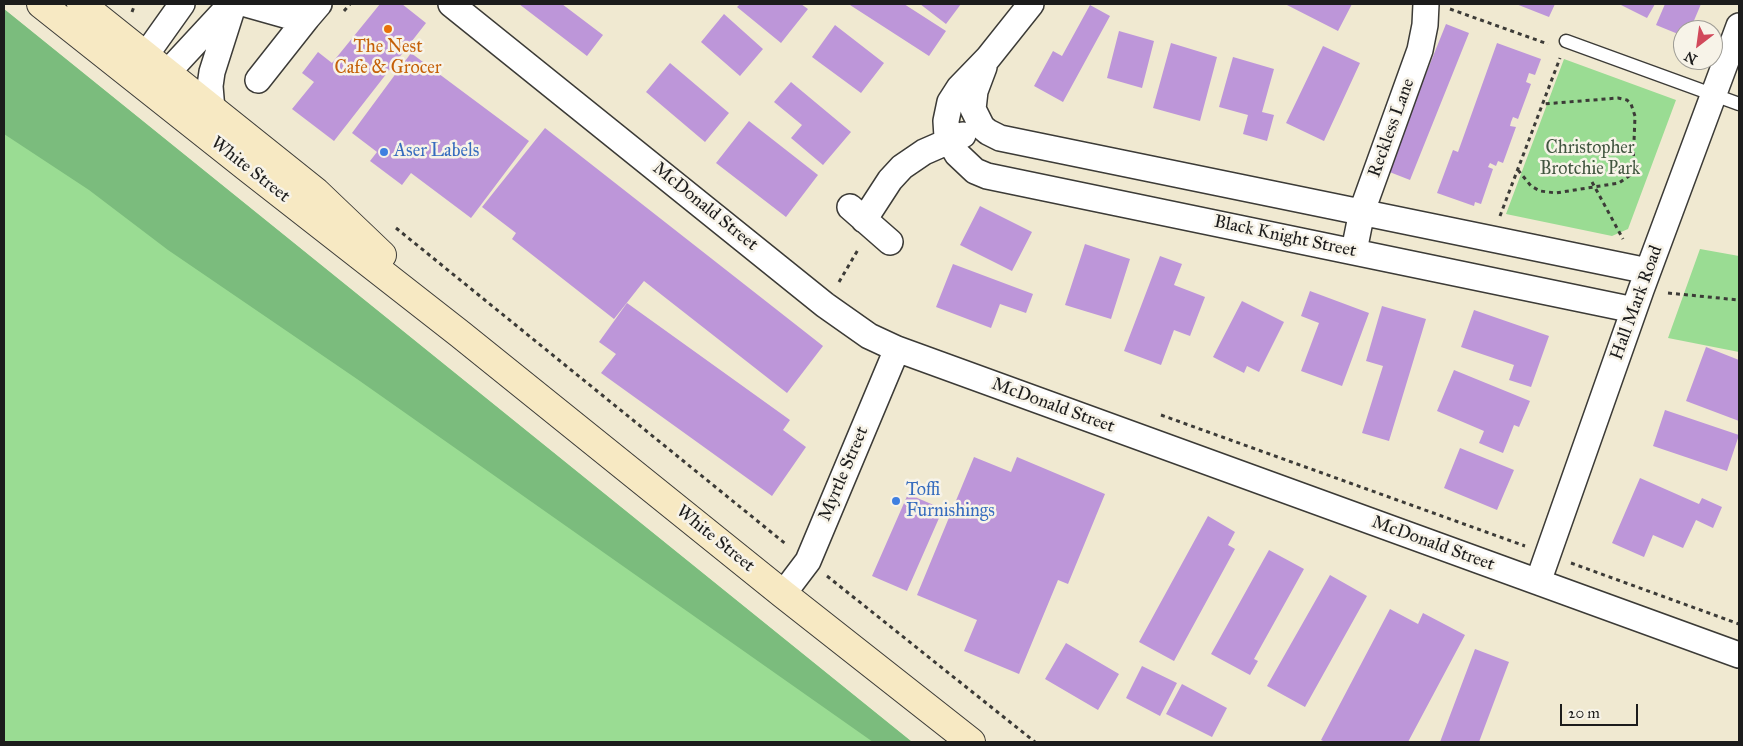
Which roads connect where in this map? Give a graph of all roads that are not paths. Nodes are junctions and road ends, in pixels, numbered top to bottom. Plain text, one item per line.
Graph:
1 (41, 4) edge
2 (81, 4) edge
3 (182, 4) edge
4 (233, 4) edge
5 (246, 4) edge
6 (451, 4) edge
7 (1031, 4) edge
8 (1436, 5) edge
9 (313, 11) edge
10 (1739, 26) edge
11 (1564, 45) road end
12 (145, 56) junction
13 (988, 58) junction
14 (167, 74) junction
15 (258, 80) dead end
16 (140, 82) junction
17 (1714, 95) junction
18 (1739, 104) edge
19 (212, 110) junction
20 (982, 127) junction
21 (950, 142) junction
22 (1362, 211) junction
23 (869, 224) road end
24 (1354, 251) junction
25 (1641, 290) junction
26 (460, 334) junction
27 (897, 349) junction
28 (1538, 582) junction
29 (783, 594) junction
30 (1739, 655) edge
31 (971, 742) edge

1 - 16 main road, White Street
2 - 12 main road, White Street
3 - 12 street
4 - 14 street
4 - 19 street
5 - 9 street
6 - 27 street, McDonald Street
7 - 13 street, Black Knight Street
8 - 22 street, Reckless Lane
9 - 15 street
10 - 17 street, Hall Mark Road
11 - 17 lane
12 - 14 main road, White Street
12 - 16 street
13 - 20 street, Black Knight Street
13 - 21 street, Black Knight Street
14 - 16 street
14 - 19 main road, White Street
16 - 26 main road, White Street
17 - 18 lane
17 - 25 street, Hall Mark Road
19 - 26 main road, White Street
20 - 21 street
20 - 22 street
21 - 23 street
21 - 24 street, Black Knight Street
22 - 24 street, Reckless Lane
22 - 25 street
24 - 25 street, Black Knight Street
25 - 28 street, Hall Mark Road
26 - 29 main road, White Street
27 - 28 street, McDonald Street
27 - 29 street, Myrtle Street
28 - 30 street, McDonald Street
29 - 31 main road, White Street

